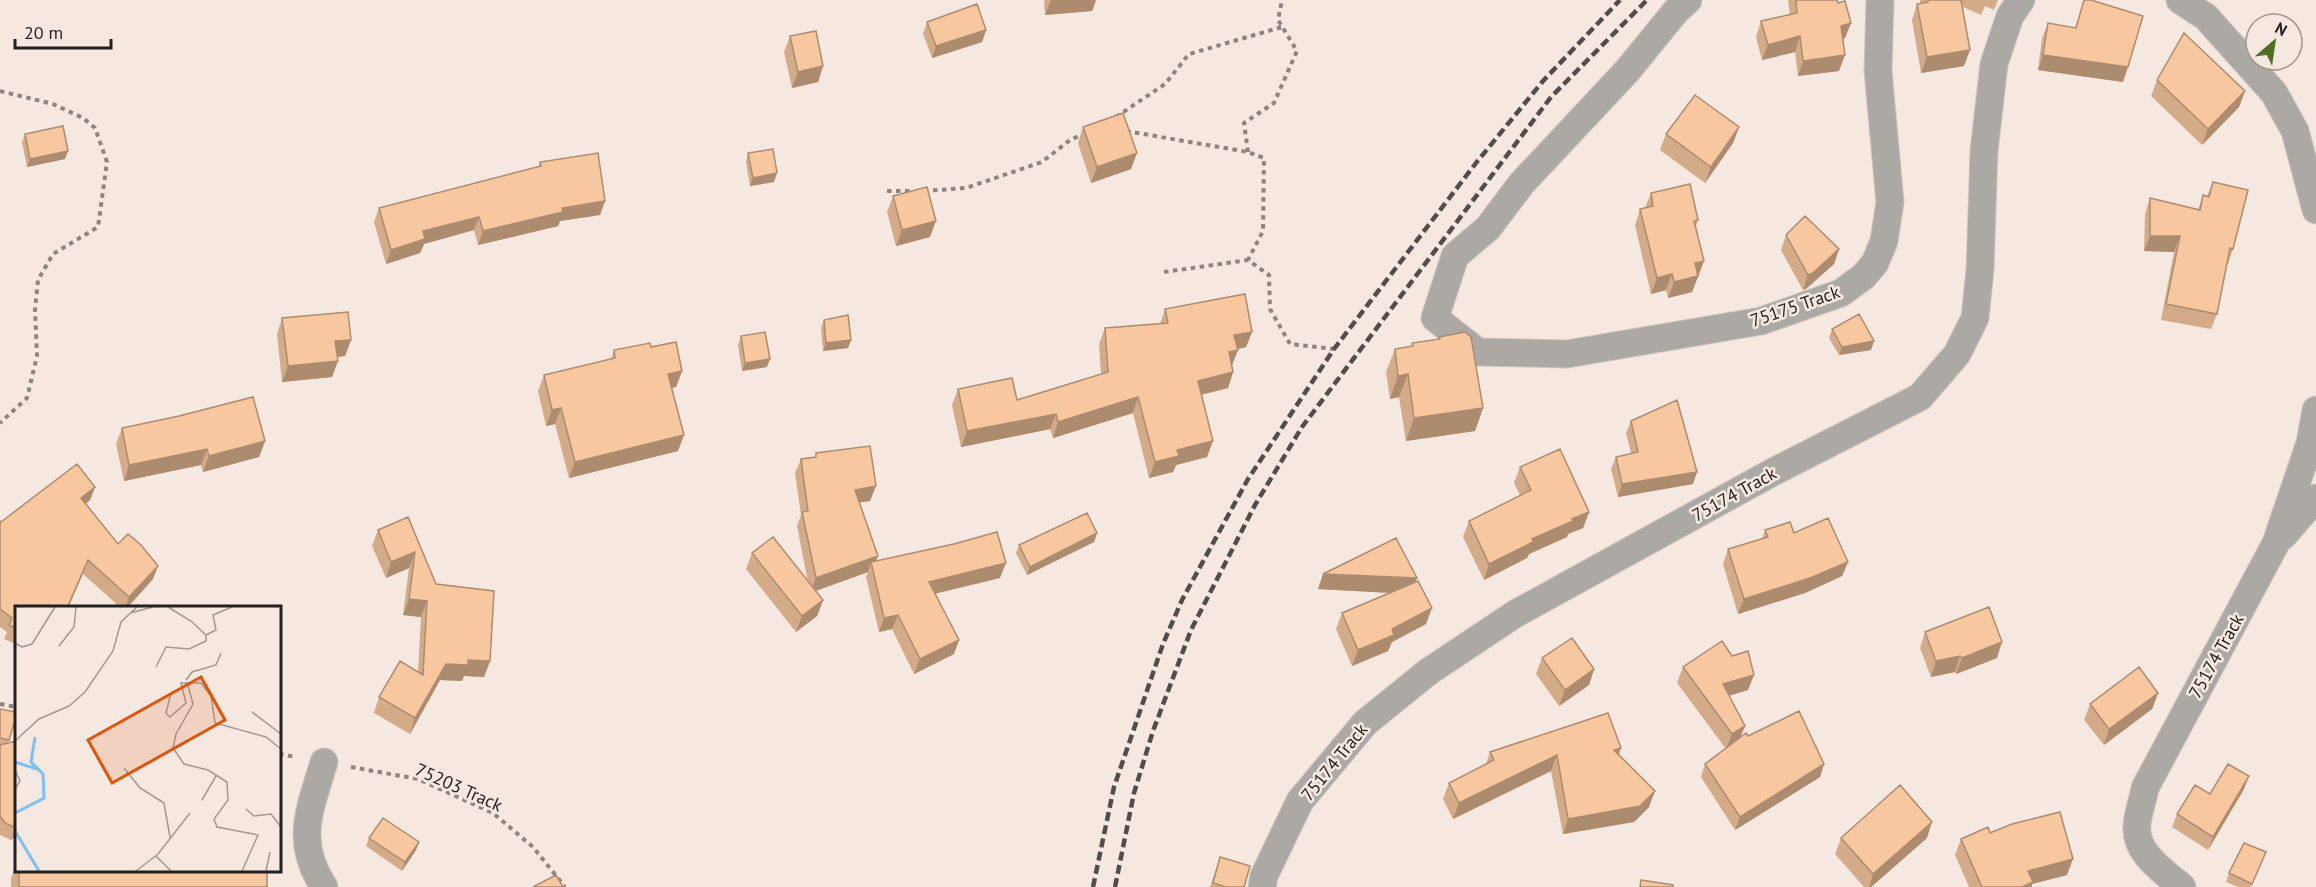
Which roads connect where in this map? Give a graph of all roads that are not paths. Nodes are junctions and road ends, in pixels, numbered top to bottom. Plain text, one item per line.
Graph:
1 (1688, 0) edge
2 (1880, 0) edge
3 (2021, 0) edge
4 (2180, 0) edge
5 (2316, 210) edge
6 (2316, 410) edge
7 (2316, 498) edge
8 (2276, 543) junction
9 (324, 762) road end
10 (324, 887) edge
11 (1262, 887) edge
12 (2182, 887) edge

1 - 2 street, 75175 Track
3 - 11 street, 75174 Track
4 - 5 street
6 - 8 street, 75174 Track
7 - 8 street
8 - 12 street, 75174 Track
9 - 10 street

